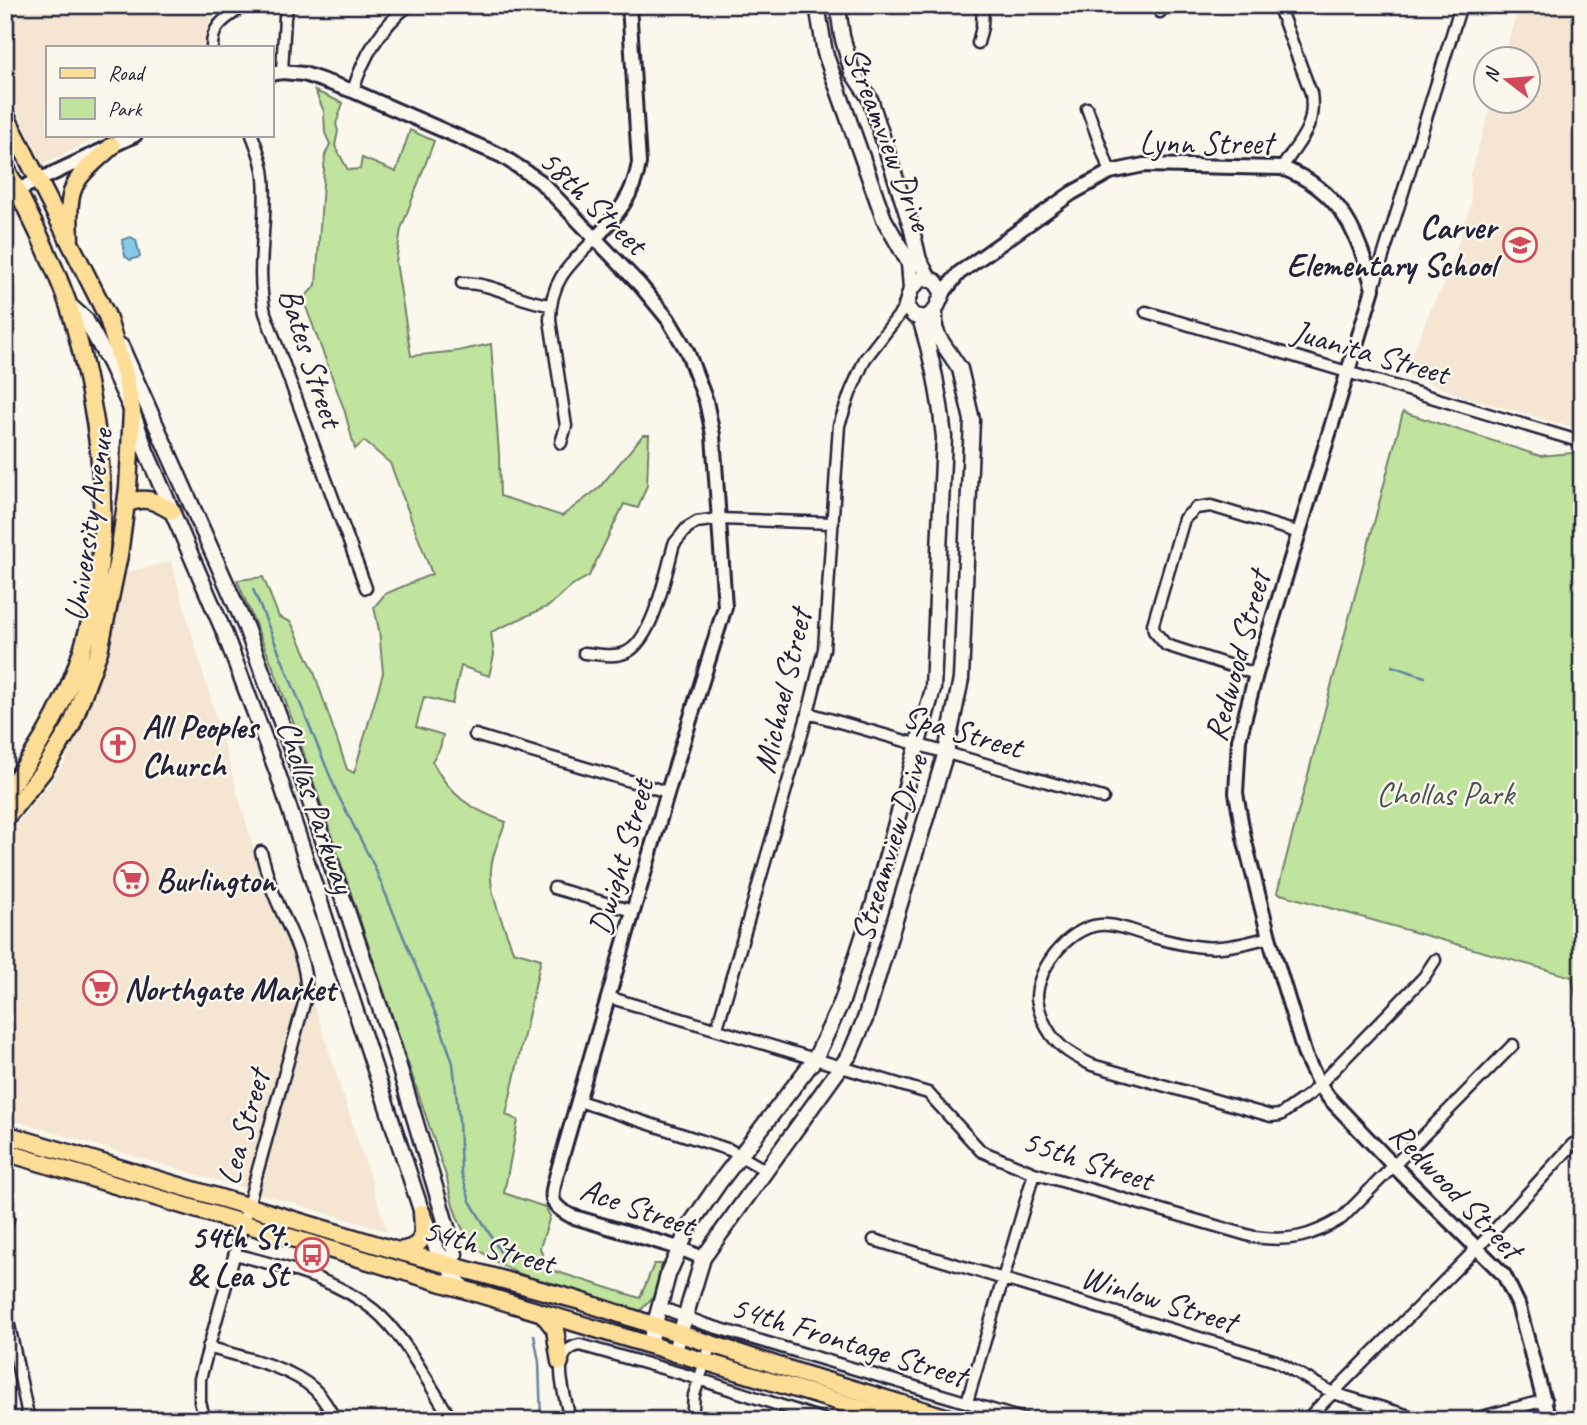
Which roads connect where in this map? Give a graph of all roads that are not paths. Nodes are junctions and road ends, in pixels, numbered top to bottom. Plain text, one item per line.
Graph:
1 (245, 5) edge
2 (288, 5) edge
3 (409, 5) edge
4 (629, 5) edge
5 (817, 5) edge
6 (842, 5) edge
7 (983, 5) edge
8 (1278, 5) edge
9 (1461, 5) edge
10 (978, 43) dead end
11 (212, 46) edge
12 (276, 73) edge
13 (353, 91) junction
14 (1087, 108) dead end
15 (5, 114) edge
16 (133, 136) edge
17 (252, 136) edge
18 (112, 146) junction
19 (5, 166) edge
20 (1282, 168) junction
21 (1110, 172) junction
22 (38, 181) junction
23 (11, 193) edge
24 (596, 237) junction
25 (70, 244) junction
26 (959, 272) junction
27 (931, 279) junction
28 (462, 283) dead end
29 (911, 289) junction
30 (1373, 289) junction
31 (943, 293) junction
32 (67, 303) junction
33 (551, 305) junction
34 (935, 311) junction
35 (1146, 312) dead end
36 (914, 314) junction
37 (107, 316) junction
38 (1348, 372) junction
39 (132, 411) junction
40 (1582, 439) edge
41 (561, 443) dead end
42 (126, 503) junction
43 (172, 511) junction
44 (719, 519) junction
45 (833, 523) junction
46 (1300, 533) junction
47 (366, 589) dead end
48 (584, 653) dead end
49 (1256, 674) junction
50 (808, 713) junction
51 (475, 735) dead end
52 (918, 744) junction
53 (946, 752) junction
54 (667, 792) junction
55 (5, 793) edge
56 (1103, 798) dead end
57 (5, 819) edge
58 (261, 852) dead end
59 (554, 888) dead end
60 (633, 911) junction
61 (1269, 937) junction
62 (1435, 960) dead end
63 (608, 997) junction
64 (717, 1028) junction
65 (1513, 1045) dead end
66 (815, 1059) junction
67 (842, 1067) junction
68 (1319, 1084) junction
69 (579, 1101) junction
70 (8, 1138) edge
71 (1573, 1144) dead end
72 (5, 1152) edge
73 (741, 1155) junction
74 (1393, 1165) junction
75 (765, 1170) junction
76 (1034, 1173) junction
77 (247, 1206) junction
78 (556, 1208) joint
79 (422, 1213) junction
80 (243, 1223) junction
81 (874, 1240) dead end
82 (679, 1248) junction
83 (1476, 1248) junction
84 (398, 1251) junction
85 (235, 1254) junction
86 (703, 1258) junction
87 (448, 1265) junction
88 (1004, 1278) junction
89 (464, 1290) junction
90 (5, 1306) edge
91 (660, 1307) junction
92 (543, 1314) junction
93 (684, 1315) junction
94 (654, 1325) junction
95 (679, 1334) junction
96 (711, 1344) junction
97 (649, 1346) junction
98 (208, 1347) junction
99 (674, 1353) junction
100 (560, 1362) junction
101 (705, 1362) junction
102 (699, 1379) junction
103 (1333, 1393) junction
104 (1546, 1400) junction
105 (967, 1402) junction
106 (29, 1420) edge
107 (205, 1420) edge
108 (336, 1420) edge
109 (452, 1420) edge
110 (570, 1420) edge
111 (692, 1420) edge
112 (825, 1420) edge
113 (900, 1420) edge
114 (955, 1420) edge
115 (1026, 1420) edge
116 (1306, 1420) edge
117 (1423, 1420) edge
118 (1470, 1420) edge
119 (1549, 1420) edge

1 - 11 street
2 - 12 street
3 - 13 street
4 - 24 street
5 - 29 main road, Streamview Drive
6 - 27 main road, Streamview Drive
7 - 10 street
8 - 20 street
9 - 30 street, Redwood Street
12 - 13 street, 58th Street
13 - 24 street, 58th Street
14 - 21 street
15 - 22 main road, University Avenue
16 - 18 street
17 - 47 street, Bates Street
18 - 22 street
18 - 25 main road
19 - 23 main road, University Avenue
20 - 21 street, Lynn Street
20 - 30 street, Lynn Street
21 - 26 street, Lynn Street
22 - 23 street
22 - 25 main road, University Avenue
23 - 32 main road, University Avenue
24 - 33 street
24 - 44 street, 58th Street
25 - 37 main road, University Avenue
26 - 27 street, Lynn Street
26 - 31 street, Lynn Street
27 - 29 main road
27 - 31 main road
28 - 33 street
29 - 36 main road
30 - 38 street, Redwood Street
31 - 34 main road
32 - 39 main road, Chollas Parkway
32 - 55 main road, University Avenue
33 - 41 street
34 - 36 main road
34 - 53 main road, Streamview Drive
35 - 38 street, Juanita Street
36 - 45 street, Michael Street
36 - 52 main road, Streamview Drive
37 - 39 main road, University Avenue
37 - 87 main road, Chollas Parkway
38 - 40 street, Juanita Street
38 - 46 street, Redwood Street
39 - 42 main road, University Avenue
39 - 43 main road, Chollas Parkway
42 - 43 main road
42 - 57 main road, University Avenue
43 - 79 main road, Chollas Parkway
44 - 45 street
44 - 48 street
44 - 54 street, Dwight Street
45 - 50 street, Michael Street
46 - 49 street, Redwood Street
46 - 49 street
49 - 61 street, Redwood Street
50 - 52 street, Spa Street
50 - 64 street, Michael Street
51 - 54 street
52 - 53 street, Spa Street
52 - 66 main road, Streamview Drive
53 - 56 street, Spa Street
53 - 67 main road, Streamview Drive
54 - 60 street, Dwight Street
58 - 77 street, Lea Street
59 - 60 street
60 - 63 street, Dwight Street
61 - 68 street, Redwood Street
61 - 68 street
62 - 68 street
63 - 64 street, 55th Street
63 - 69 street, Dwight Street
64 - 66 street, 55th Street
65 - 74 street, 55th Street
66 - 67 street, 55th Street
66 - 73 main road, Streamview Drive
67 - 75 main road, Streamview Drive
67 - 76 street, 55th Street
68 - 74 street, Redwood Street
69 - 73 street
69 - 78 street, Dwight Street
70 - 77 main road, 54th Street
71 - 83 street
72 - 80 main road, 54th Street
73 - 75 street
73 - 82 main road, Streamview Drive
74 - 76 street, 55th Street
74 - 83 street, Redwood Street
75 - 86 main road, Streamview Drive
76 - 88 street
77 - 80 street, Lea Street
77 - 84 main road, 54th Street
78 - 82 street, Ace Street
79 - 84 main road
79 - 87 main road, Chollas Parkway
80 - 85 street, Lea Street
80 - 89 main road, 54th Street
81 - 88 street, Winlow Street
82 - 86 street, Ace Street
82 - 91 main road, Streamview Drive
83 - 103 street
83 - 104 street, Redwood Street
84 - 87 main road, 54th Street
85 - 98 street, Lea Street
85 - 109 street
86 - 93 main road, Streamview Drive
87 - 89 main road, Chollas Parkway
87 - 94 main road, 54th Street
88 - 103 street, Winlow Street
88 - 105 street
89 - 92 main road, 54th Street
90 - 106 street
91 - 93 street, 54th Frontage Street
91 - 94 main road, Streamview Drive
92 - 97 main road, 54th Street
92 - 100 main road
93 - 95 main road, Streamview Drive
93 - 105 street, 54th Frontage Street
94 - 95 main road, 54th Street
94 - 97 main road, Streamview Drive
95 - 96 main road, 54th Street
95 - 99 main road, Streamview Drive
96 - 101 street
96 - 114 main road, 54th Street
97 - 99 main road, 54th Street
98 - 107 street, Lea Street
98 - 108 street
99 - 101 main road, 54th Street
100 - 102 street
100 - 110 street
101 - 102 street
101 - 113 main road, 54th Street
102 - 111 street
102 - 112 street
103 - 116 street
103 - 117 street, Winlow Street
104 - 118 street
104 - 119 street, Redwood Street
105 - 115 street, 54th Frontage Street

